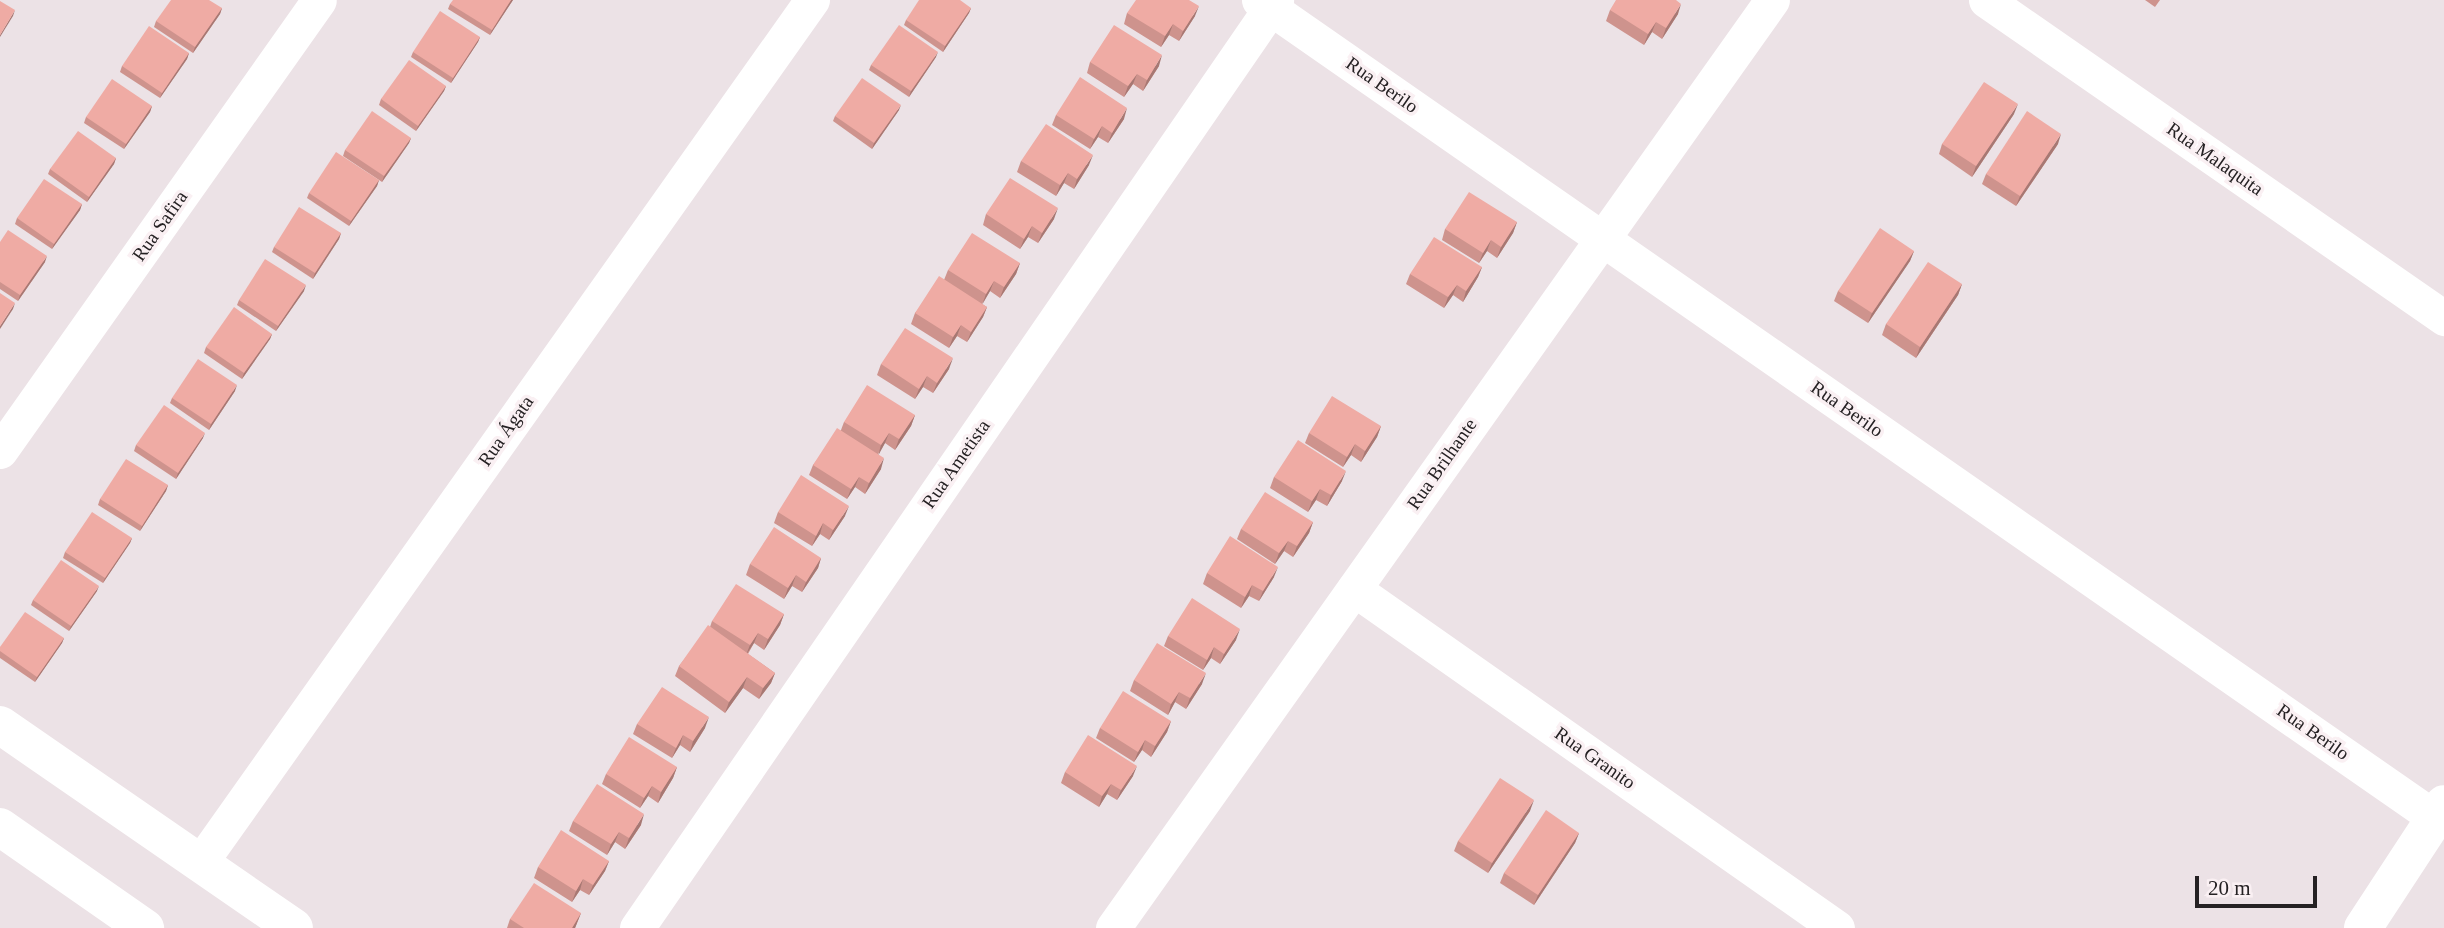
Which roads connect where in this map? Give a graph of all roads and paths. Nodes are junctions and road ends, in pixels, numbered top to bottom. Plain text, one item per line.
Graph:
1 (319, 0) edge
2 (812, 0) edge
3 (1772, 0) edge
4 (1986, 0) edge
5 (1269, 3) edge
6 (1602, 238) junction
7 (2444, 318) edge
8 (0, 451) edge
9 (1354, 589) junction
10 (0, 725) edge
11 (2440, 811) edge
12 (0, 827) edge
13 (200, 863) junction
14 (2372, 925) edge
15 (145, 928) edge
16 (294, 928) edge
17 (637, 928) edge
18 (1113, 928) edge
19 (1837, 928) edge

1 - 8 street, Rua Safira
2 - 13 street, Rua Ágata
3 - 6 street, Rua Brilhante
4 - 7 street, Rua Malaquita
5 - 6 street, Rua Berilo
5 - 17 street, Rua Ametista
6 - 9 street, Rua Brilhante
6 - 11 street, Rua Berilo
9 - 18 street, Rua Brilhante
9 - 19 street, Rua Granito
10 - 13 street
11 - 14 street
12 - 15 street
13 - 16 street

